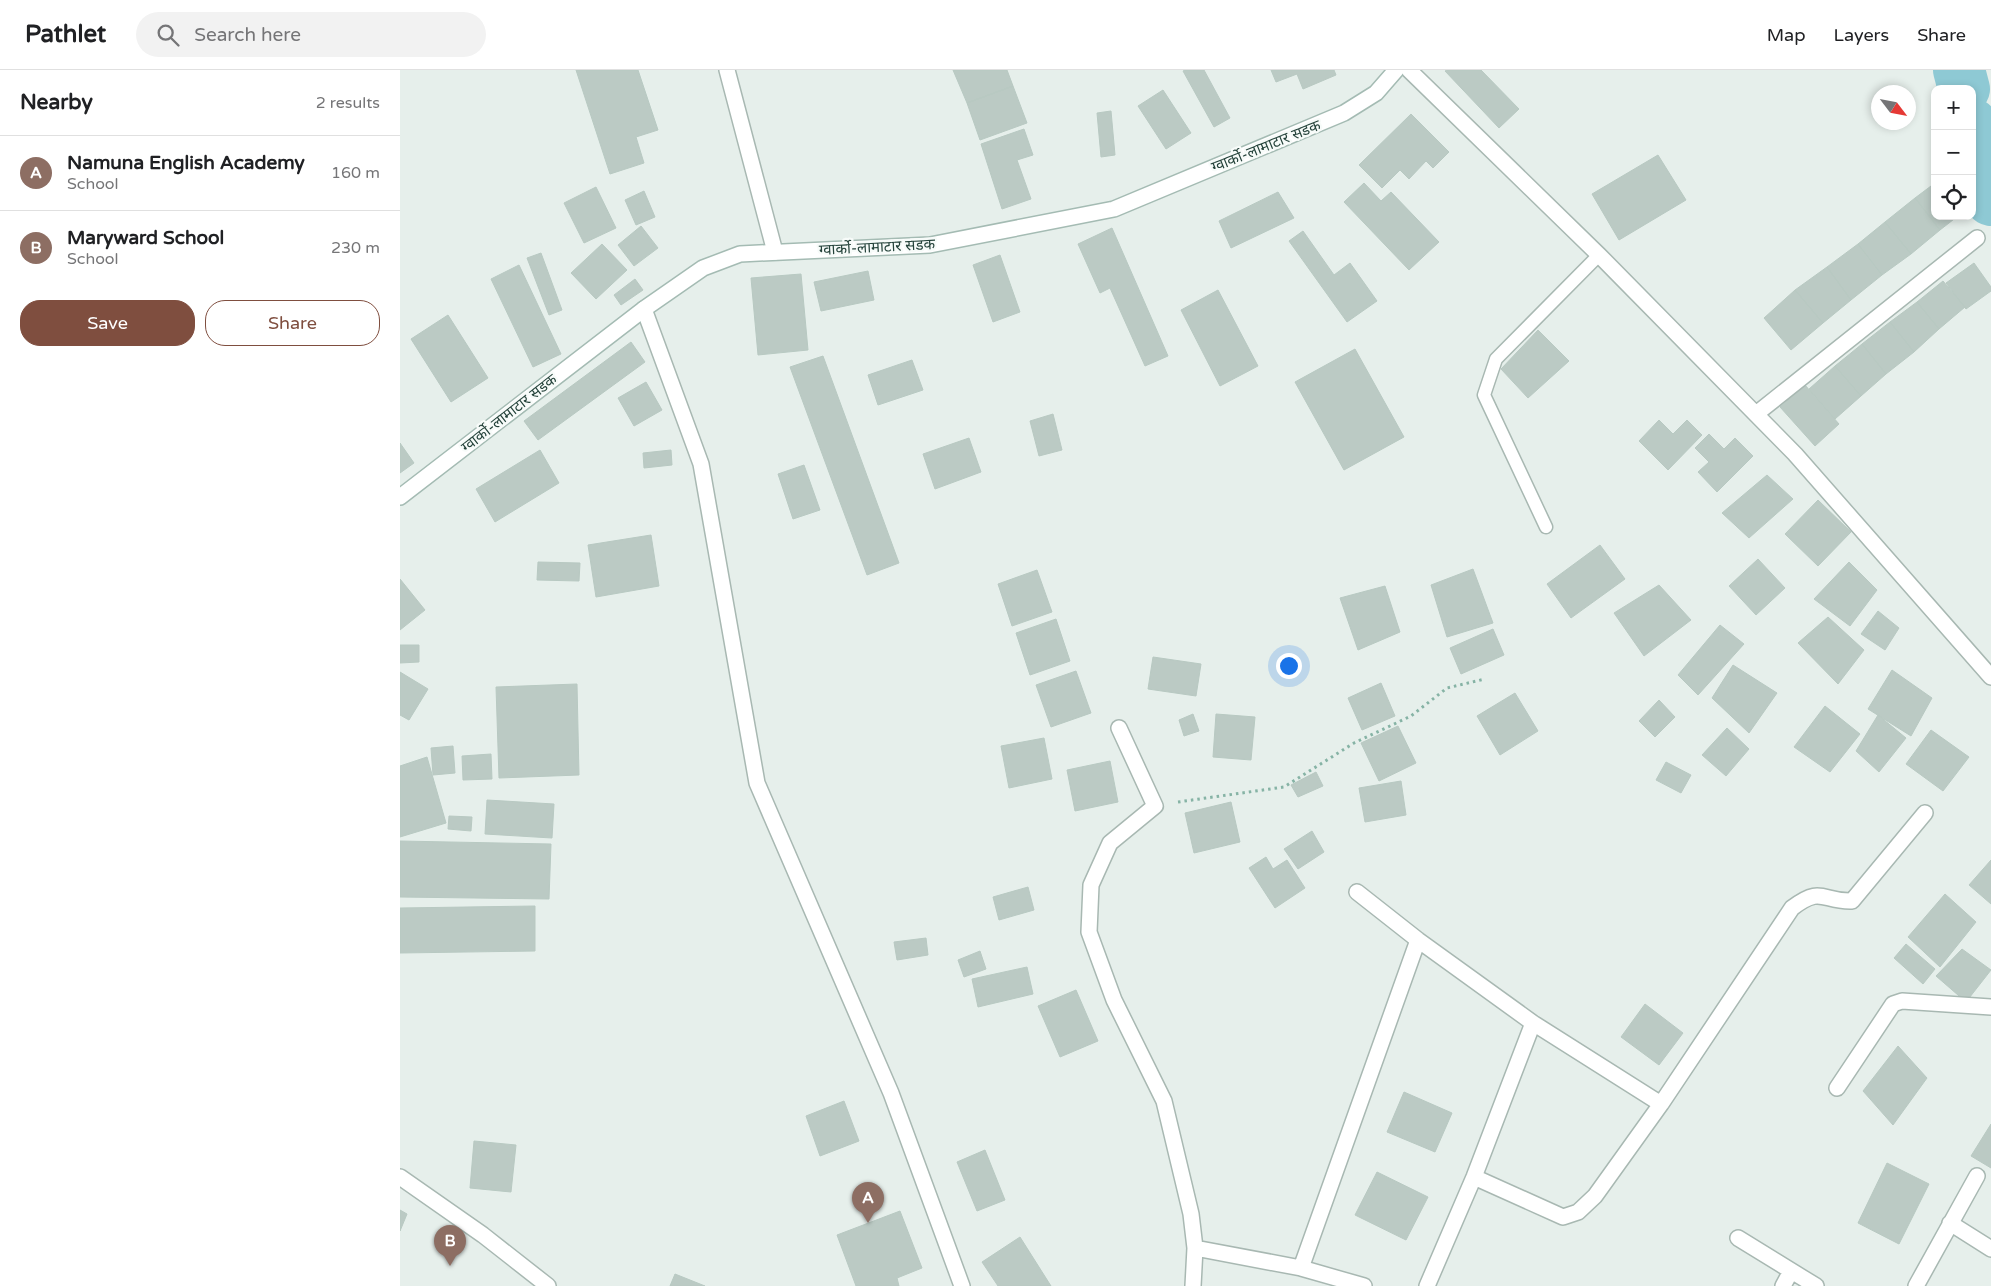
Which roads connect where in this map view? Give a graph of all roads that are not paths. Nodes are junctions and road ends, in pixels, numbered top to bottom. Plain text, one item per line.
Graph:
1 (727, 70) edge
2 (1396, 70) edge
3 (1409, 70) edge
4 (1977, 238) dead end
5 (776, 252) junction
6 (1599, 255) junction
7 (644, 309) junction
8 (1756, 414) junction
9 (400, 497) edge
10 (1546, 527) dead end
11 (1991, 677) edge
12 (1118, 728) dead end
13 (1925, 813) dead end
14 (1356, 892) dead end
15 (1418, 940) junction
16 (1991, 1007) edge
17 (1533, 1022) junction
18 (1837, 1088) dead end
19 (1660, 1104) junction
20 (1977, 1176) dead end
21 (1474, 1177) junction
22 (400, 1178) edge
23 (1950, 1223) junction
24 (1738, 1238) dead end
25 (1195, 1248) junction
26 (1991, 1249) edge
27 (1302, 1268) junction
28 (1791, 1271) junction
29 (548, 1286) edge
30 (962, 1286) edge
31 (1193, 1286) edge
32 (1364, 1286) edge
33 (1427, 1286) edge
34 (1783, 1286) edge
35 (1816, 1286) edge
36 (1916, 1286) edge

1 - 5 street
2 - 5 street, ग्वार्को-लामाटार सडक
3 - 6 street
4 - 8 street
5 - 7 street, ग्वार्को-लामाटार सडक
6 - 8 street
6 - 10 lane
7 - 9 street, ग्वार्को-लामाटार सडक
7 - 30 street
8 - 11 street
12 - 25 street
13 - 19 street
14 - 15 street
15 - 17 street
15 - 27 street
16 - 18 street
17 - 19 street
17 - 21 street
19 - 21 street
20 - 23 street
21 - 33 street
22 - 29 street
23 - 26 street
23 - 36 street
24 - 28 street
25 - 27 street
25 - 31 street
27 - 32 street
28 - 34 street
28 - 35 street

